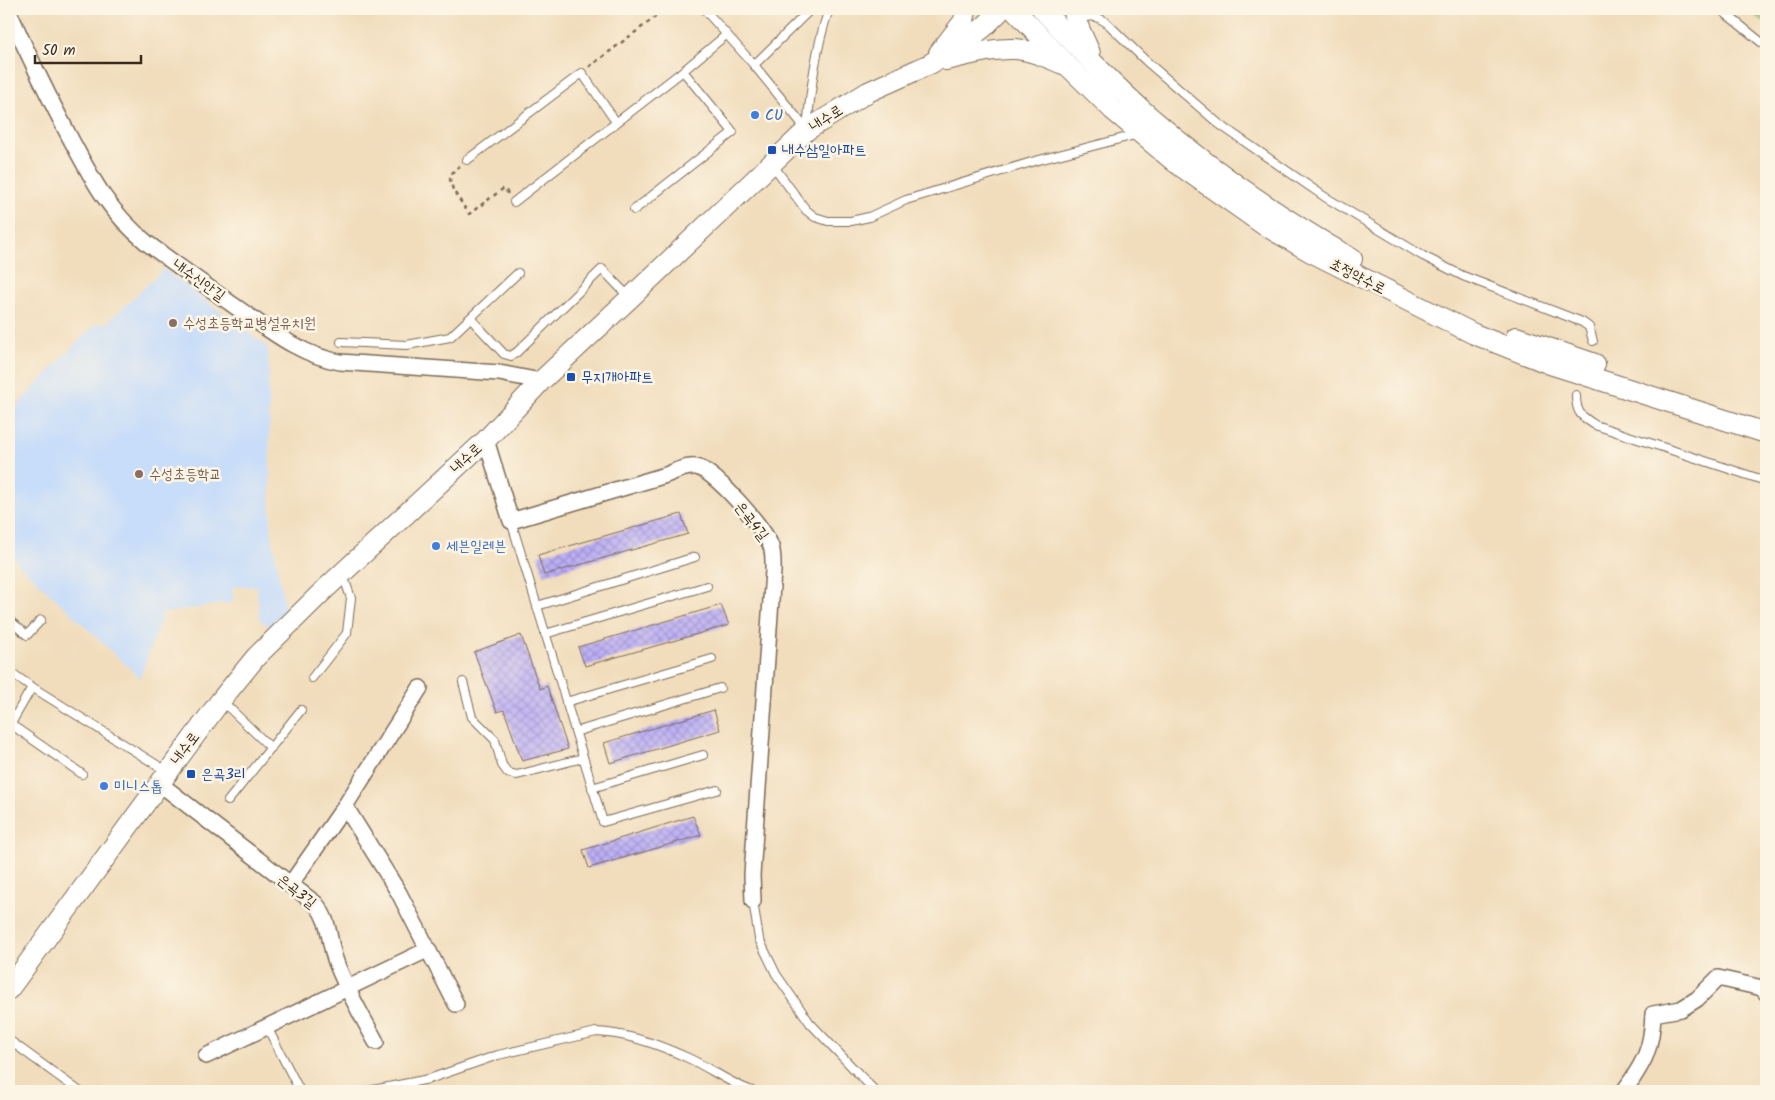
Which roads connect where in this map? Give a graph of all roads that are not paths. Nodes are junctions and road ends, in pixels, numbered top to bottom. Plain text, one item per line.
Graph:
1 (811, 9) edge
2 (829, 9) edge
3 (966, 9) edge
4 (1002, 9) edge
5 (1014, 9) edge
6 (1042, 9) edge
7 (1720, 9) edge
8 (707, 10) edge
9 (9, 12) edge
10 (1075, 14) edge
11 (726, 35) junction
12 (1766, 46) edge
13 (930, 64) junction
14 (754, 65) junction
15 (1068, 66) junction
16 (1096, 66) junction
17 (682, 71) junction
18 (616, 122) junction
19 (807, 130) junction
20 (1141, 133) junction
21 (467, 160) road end
22 (771, 163) junction
23 (514, 202) road end
24 (634, 210) dead end
25 (518, 273) dead end
26 (630, 298) junction
27 (471, 319) junction
28 (1593, 340) dead end
29 (341, 342) dead end
30 (540, 381) junction
31 (1576, 395) dead end
32 (1766, 418) edge
33 (1766, 432) edge
34 (486, 440) junction
35 (1766, 481) edge
36 (511, 521) junction
37 (695, 557) dead end
38 (342, 573) junction
39 (707, 586) dead end
40 (537, 606) junction
41 (9, 620) edge
42 (41, 620) dead end
43 (545, 634) junction
44 (712, 659) dead end
45 (9, 671) edge
46 (312, 678) dead end
47 (463, 682) dead end
48 (32, 688) junction
49 (420, 688) dead end
50 (720, 688) dead end
51 (221, 700) junction
52 (566, 702) junction
53 (301, 710) dead end
54 (10, 725) edge
55 (575, 732) junction
56 (270, 748) junction
57 (703, 755) dead end
58 (583, 758) junction
59 (82, 774) dead end
60 (164, 777) junction
61 (592, 788) junction
62 (717, 790) dead end
63 (228, 801) dead end
64 (345, 806) junction
65 (290, 885) junction
66 (753, 902) joint
67 (427, 950) junction
68 (348, 988) junction
69 (9, 990) edge
70 (1766, 992) edge
71 (456, 1004) dead end
72 (267, 1027) junction
73 (9, 1040) edge
74 (376, 1042) dead end
75 (206, 1056) dead end
76 (79, 1091) edge
77 (300, 1091) edge
78 (368, 1091) edge
79 (752, 1091) edge
80 (875, 1091) edge
81 (1624, 1091) edge

1 - 14 lane
2 - 19 lane
3 - 13 main road
4 - 13 main road, 내수로
5 - 15 main road, 초정약수로
6 - 16 main road, 초정약수로
7 - 12 lane
8 - 11 lane
9 - 30 street, 내수신안길
10 - 16 main road
10 - 28 lane
11 - 14 lane
11 - 17 lane
13 - 15 main road
13 - 19 main road, 내수로
14 - 19 lane
15 - 20 main road, 초정약수로
16 - 32 main road, 초정약수로
17 - 18 lane
17 - 24 lane
18 - 21 lane
18 - 23 lane
19 - 22 main road, 내수로
20 - 22 lane
20 - 33 main road, 초정약수로
22 - 26 main road, 내수로
25 - 27 lane
26 - 27 lane
26 - 30 main road, 내수로
27 - 29 lane
30 - 34 main road, 내수로
31 - 35 lane
34 - 36 street
34 - 38 main road, 내수로
36 - 40 lane
36 - 66 street, 은곡4길
37 - 40 lane
38 - 46 lane
38 - 51 main road, 내수로
39 - 43 lane
40 - 43 lane
41 - 42 lane
43 - 52 lane
44 - 52 lane
45 - 48 lane
47 - 58 lane
48 - 54 lane
48 - 60 lane
49 - 64 street
50 - 55 lane
51 - 56 lane
51 - 60 main road, 내수로
52 - 55 lane
53 - 56 lane
54 - 59 lane
55 - 58 lane
56 - 63 lane
57 - 61 lane
58 - 61 lane
60 - 65 street, 은곡3길
60 - 69 main road, 내수로
61 - 62 lane
64 - 65 street
64 - 67 street
65 - 68 street, 은곡3길
66 - 80 lane
67 - 68 street
67 - 71 street
68 - 72 street
68 - 74 street, 은곡3길
70 - 81 street
72 - 75 street
72 - 77 lane
73 - 76 lane
78 - 79 lane

